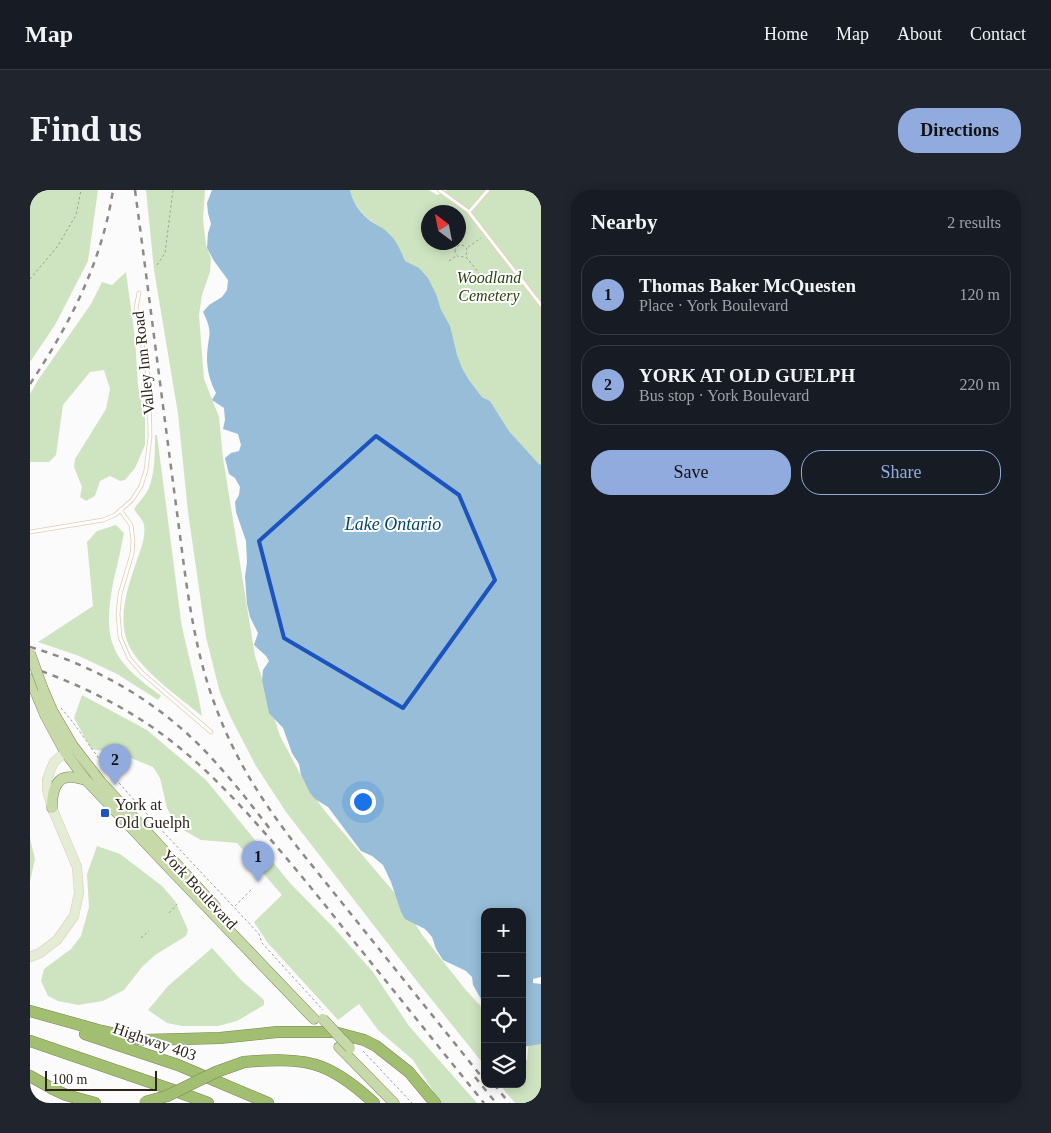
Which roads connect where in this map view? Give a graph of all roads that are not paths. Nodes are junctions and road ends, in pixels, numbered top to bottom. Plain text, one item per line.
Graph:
1 (439, 190) edge
2 (488, 190) edge
3 (468, 212) junction
4 (139, 293) dead end
5 (541, 304) edge
6 (120, 510) junction
7 (30, 532) edge
8 (30, 653) edge
9 (30, 679) edge
10 (40, 693) junction
11 (211, 732) dead end
12 (69, 749) junction
13 (86, 780) junction
14 (52, 808) junction
15 (30, 957) edge
16 (30, 1011) edge
17 (30, 1016) edge
18 (322, 1018) junction
19 (30, 1042) edge
20 (345, 1047) junction
21 (30, 1076) edge
22 (142, 1102) edge
23 (95, 1103) edge
24 (208, 1103) edge
25 (268, 1103) edge
26 (374, 1103) edge
27 (394, 1103) edge
28 (403, 1103) edge
29 (435, 1103) edge

1 - 3 lane
2 - 3 lane
3 - 5 lane
4 - 6 lane, Valley Inn Road
6 - 7 lane, Valley Inn Road
6 - 11 lane
8 - 10 main road, York Boulevard, bridge
9 - 10 main road, York Boulevard
10 - 12 main road, York Boulevard
12 - 13 main road, York Boulevard
12 - 14 street
12 - 18 main road, York Boulevard
13 - 14 main road
13 - 18 main road, York Boulevard
14 - 15 street
16 - 29 highway
17 - 25 highway, Highway 403
18 - 20 main road, York Boulevard, bridge
19 - 24 highway
20 - 27 main road, York Boulevard
20 - 28 main road, York Boulevard
21 - 23 highway
22 - 26 highway, bridge

